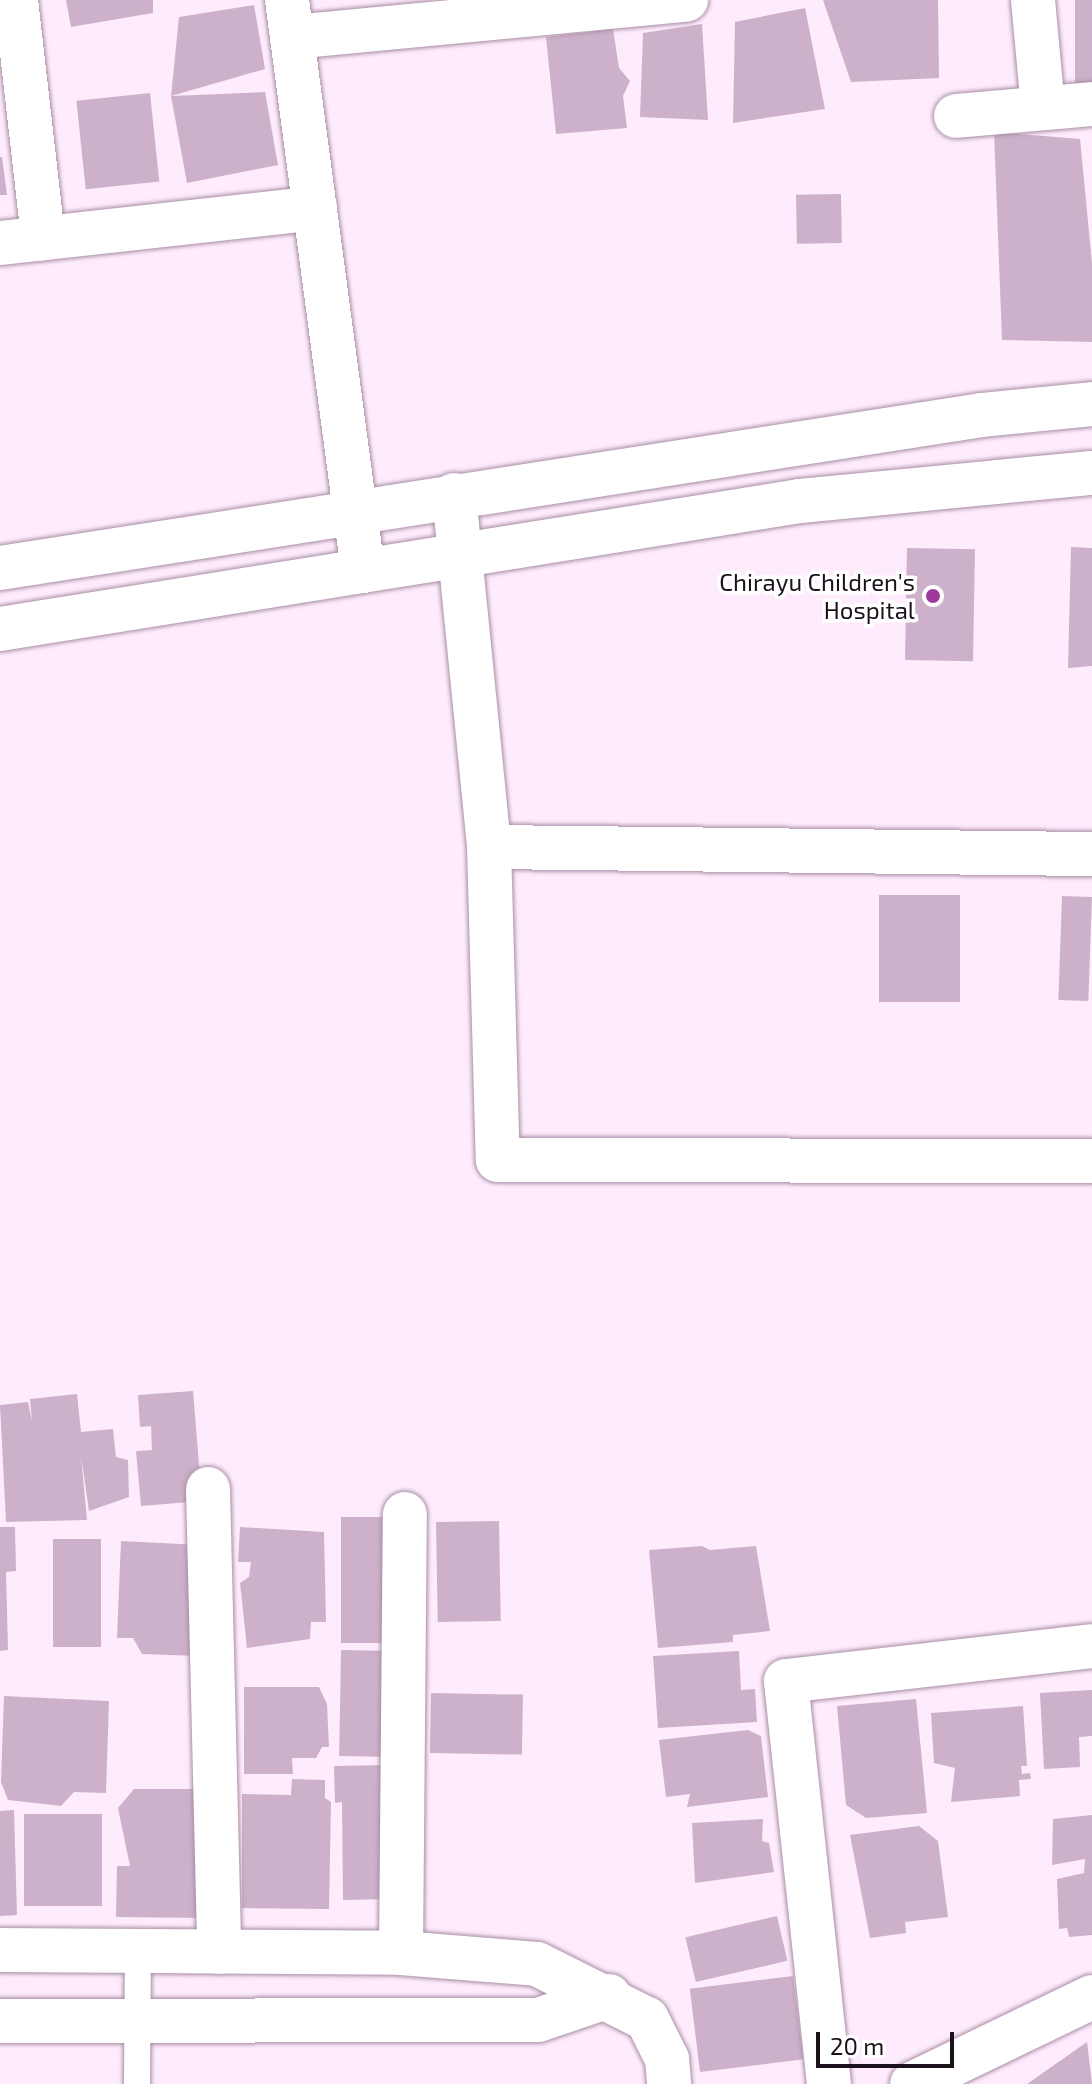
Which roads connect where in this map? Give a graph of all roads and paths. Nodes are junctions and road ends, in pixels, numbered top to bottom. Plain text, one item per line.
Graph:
1 (16, 0) edge
2 (686, 0) edge
3 (1033, 0) edge
4 (289, 19) edge
5 (1092, 104) edge
6 (1043, 108) junction
7 (956, 116) dead end
8 (315, 208) junction
9 (43, 238) junction
10 (0, 243) edge
11 (1092, 404) edge
12 (1092, 473) edge
13 (454, 495) junction
14 (357, 510) junction
15 (463, 555) junction
16 (0, 568) edge
17 (363, 571) junction
18 (0, 629) edge
19 (489, 847) junction
20 (1092, 854) edge
21 (1092, 1161) edge
22 (208, 1489) dead end
23 (405, 1514) dead end
24 (1092, 1646) edge
25 (0, 1950) edge
26 (138, 1951) junction
27 (219, 1952) junction
28 (401, 1953) junction
29 (609, 1996) junction
30 (1092, 1997) edge
31 (0, 2021) edge
32 (136, 2021) junction
33 (137, 2084) edge
34 (669, 2084) edge
35 (829, 2084) edge
36 (912, 2084) edge

1 - 9 street
2 - 4 street
3 - 6 street
4 - 8 street
5 - 6 street
6 - 7 street
8 - 9 street
8 - 14 street
9 - 10 street
11 - 13 street
12 - 15 street
13 - 14 street
13 - 15 street
14 - 16 street
14 - 17 street
15 - 17 street
15 - 19 street
17 - 18 street
19 - 20 street
19 - 21 street
22 - 27 street
23 - 28 street
24 - 35 street
25 - 26 street
26 - 27 street
26 - 32 lane
27 - 28 street
28 - 29 street
29 - 32 street
29 - 34 street
30 - 36 street
31 - 32 street
32 - 33 lane

